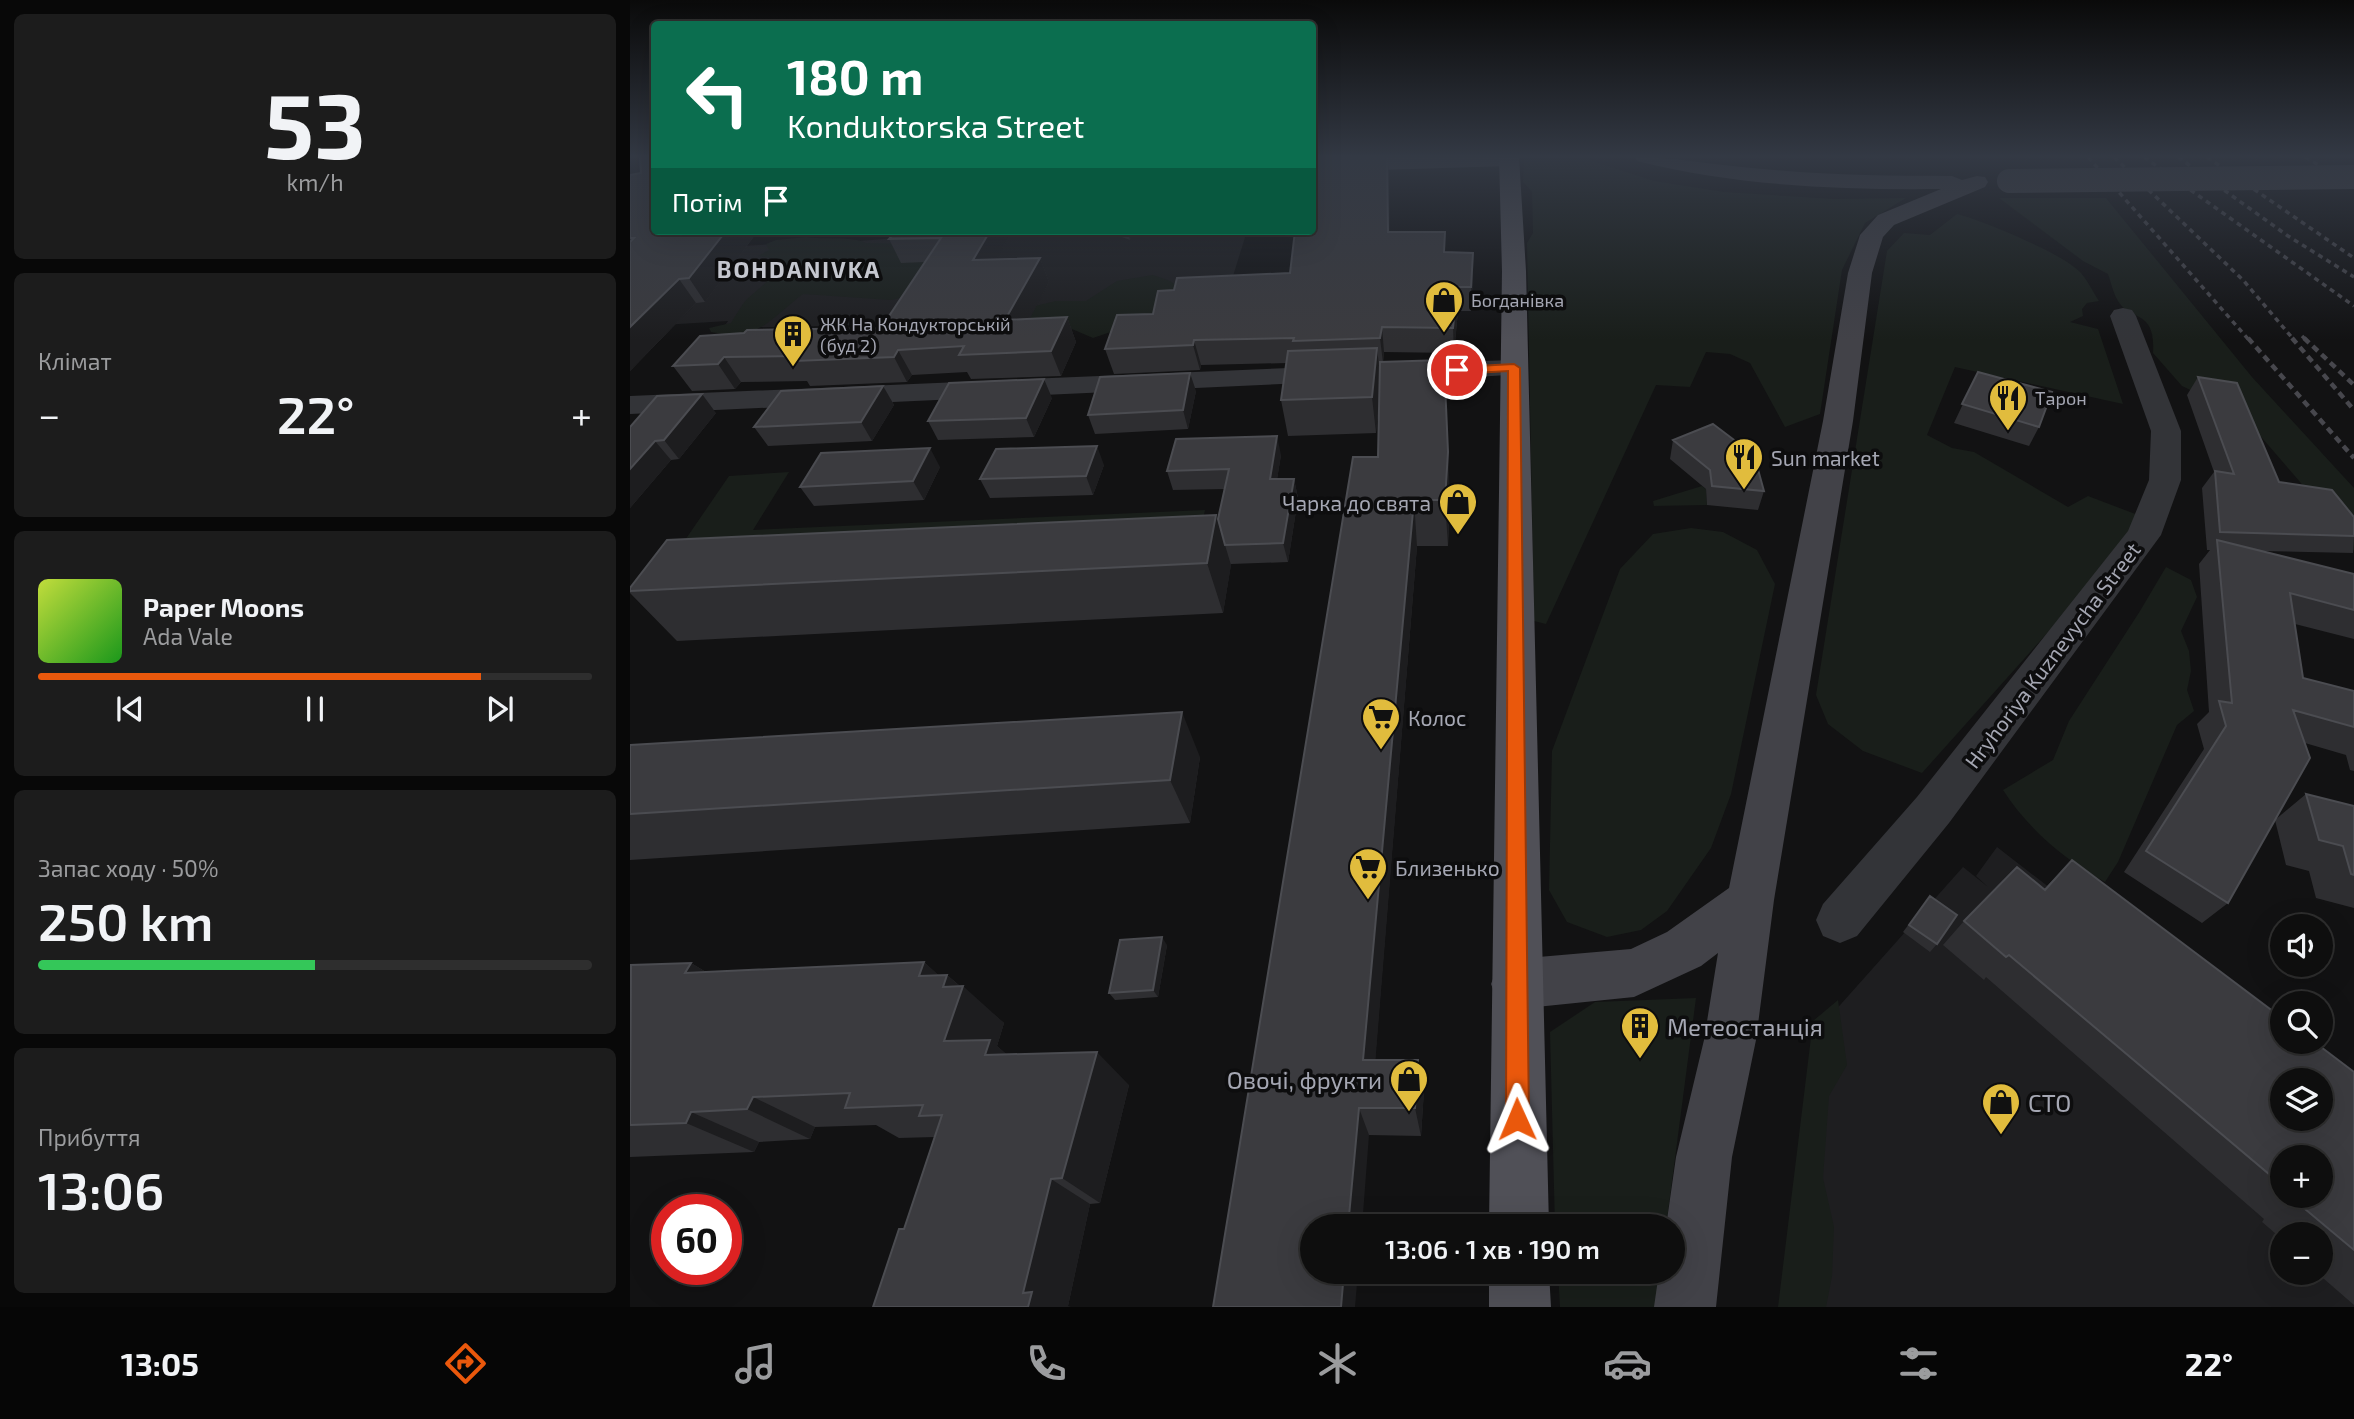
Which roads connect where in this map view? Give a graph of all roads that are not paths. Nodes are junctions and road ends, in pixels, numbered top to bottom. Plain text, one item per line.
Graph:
1 (1510, 218) edge
2 (1890, 218) edge
3 (2123, 316) dead end
4 (1514, 368) junction
5 (630, 405) edge
6 (1751, 900) junction
7 (1840, 920) dead end
8 (1516, 984) junction
9 (1519, 1214) edge
10 (1519, 1284) edge
11 (1520, 1307) edge
12 (1685, 1307) edge

1 - 4 main road
2 - 6 main road
3 - 7 street, Hryhoriya Kuznevycha Street
4 - 5 street
4 - 8 main road
6 - 8 main road
6 - 12 main road
8 - 9 main road
10 - 11 main road

